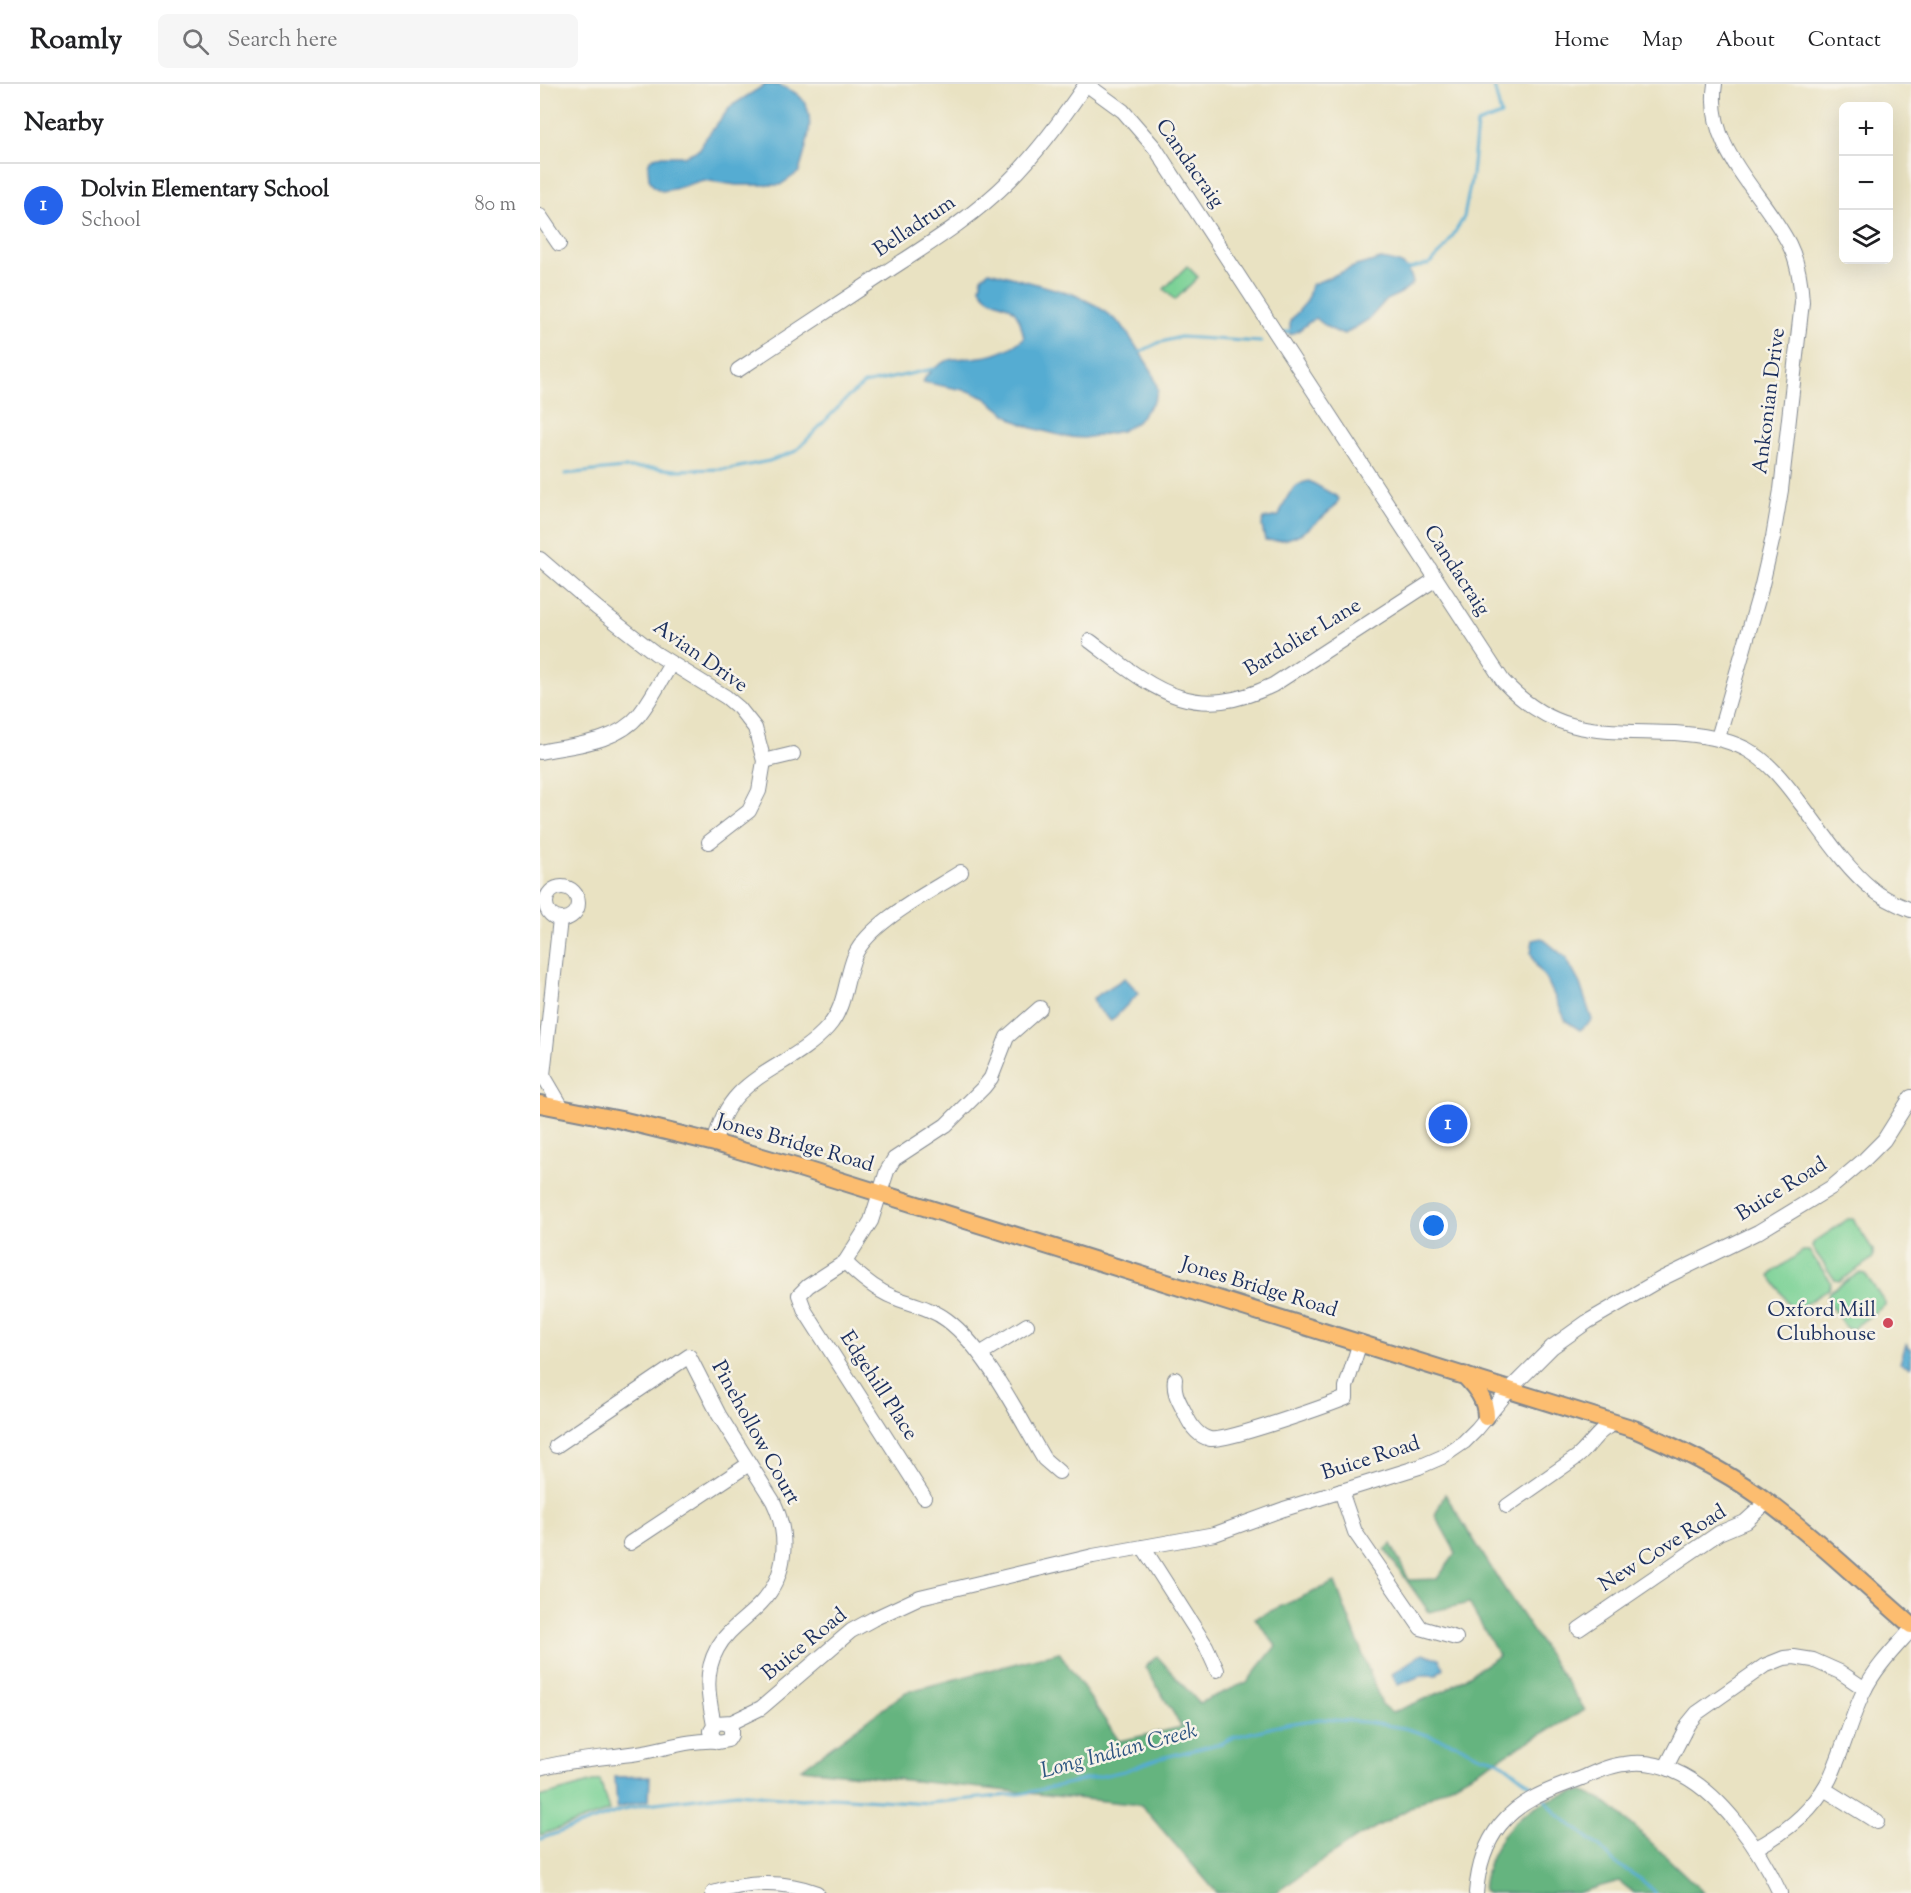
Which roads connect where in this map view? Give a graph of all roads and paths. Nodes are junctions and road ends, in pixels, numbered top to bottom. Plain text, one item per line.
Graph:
1 (1086, 84) edge
2 (1715, 84) edge
3 (540, 216) edge
4 (559, 244) dead end
5 (738, 370) dead end
6 (540, 559) edge
7 (1436, 579) junction
8 (1090, 641) dead end
9 (671, 664) junction
10 (1718, 738) junction
11 (540, 752) edge
12 (794, 753) dead end
13 (764, 761) junction
14 (709, 843) dead end
15 (962, 872) dead end
16 (1911, 910) edge
17 (560, 919) dead end
18 (1040, 1008) dead end
19 (541, 1077) edge
20 (1911, 1098) edge
21 (540, 1104) edge
22 (563, 1109) junction
23 (715, 1143) junction
24 (880, 1192) junction
25 (845, 1262) junction
26 (1027, 1325) dead end
27 (1360, 1342) junction
28 (980, 1354) junction
29 (1464, 1374) junction
30 (1175, 1379) dead end
31 (1510, 1389) junction
32 (1582, 1411) junction
33 (1486, 1417) junction
34 (1618, 1423) junction
35 (1592, 1440) junction
36 (556, 1446) dead end
37 (749, 1464) junction
38 (1059, 1472) dead end
39 (1341, 1491) junction
40 (924, 1497) dead end
41 (1767, 1502) junction
42 (1507, 1506) dead end
43 (630, 1542) dead end
44 (1143, 1547) junction
45 (1911, 1628) edge
46 (1579, 1629) dead end
47 (1456, 1638) dead end
48 (1217, 1670) dead end
49 (1865, 1689) junction
50 (720, 1729) junction
51 (1665, 1767) junction
52 (540, 1768) edge
53 (1824, 1790) junction
54 (1877, 1822) dead end
55 (1756, 1848) junction
56 (764, 1888) edge
57 (713, 1893) edge
58 (817, 1893) edge
59 (1476, 1893) edge
60 (1780, 1893) edge

1 - 5 street, Belladrum
1 - 7 street, Candacraig
2 - 10 street, Ankonian Drive
3 - 4 street
6 - 9 street, Avian Drive
7 - 8 street, Bardolier Lane
7 - 10 street, Candacraig
9 - 11 street
9 - 13 street, Avian Drive
10 - 16 street, Candacraig
12 - 13 street
13 - 14 street, Avian Drive
15 - 23 street
17 - 19 street
18 - 24 street
19 - 22 street
20 - 31 street, Buice Road
21 - 22 main road, Jones Bridge Road
22 - 23 main road, Jones Bridge Road
23 - 24 main road, Jones Bridge Road
24 - 25 street
24 - 27 main road, Jones Bridge Road
25 - 28 street
25 - 40 street, Edgehill Place
26 - 28 street
27 - 29 main road, Jones Bridge Road
27 - 30 street
28 - 38 street
29 - 31 main road, Jones Bridge Road
29 - 33 main road
31 - 32 main road, Jones Bridge Road
31 - 33 street, Buice Road
32 - 34 main road, Jones Bridge Road
32 - 35 street
33 - 39 street, Buice Road
34 - 35 street
34 - 41 main road, Jones Bridge Road
35 - 42 street
36 - 37 street, Pinehollow Court
37 - 43 street
37 - 50 street, Pinehollow Court
39 - 44 street, Buice Road
39 - 47 street
41 - 45 main road, Jones Bridge Road
41 - 46 street, New Cove Road
44 - 48 street
44 - 50 street, Buice Road
45 - 49 street
49 - 51 street
49 - 53 street
50 - 52 street, Buice Road
51 - 55 street
51 - 59 street
53 - 54 street
53 - 55 street
55 - 60 street
56 - 57 street
56 - 58 street

